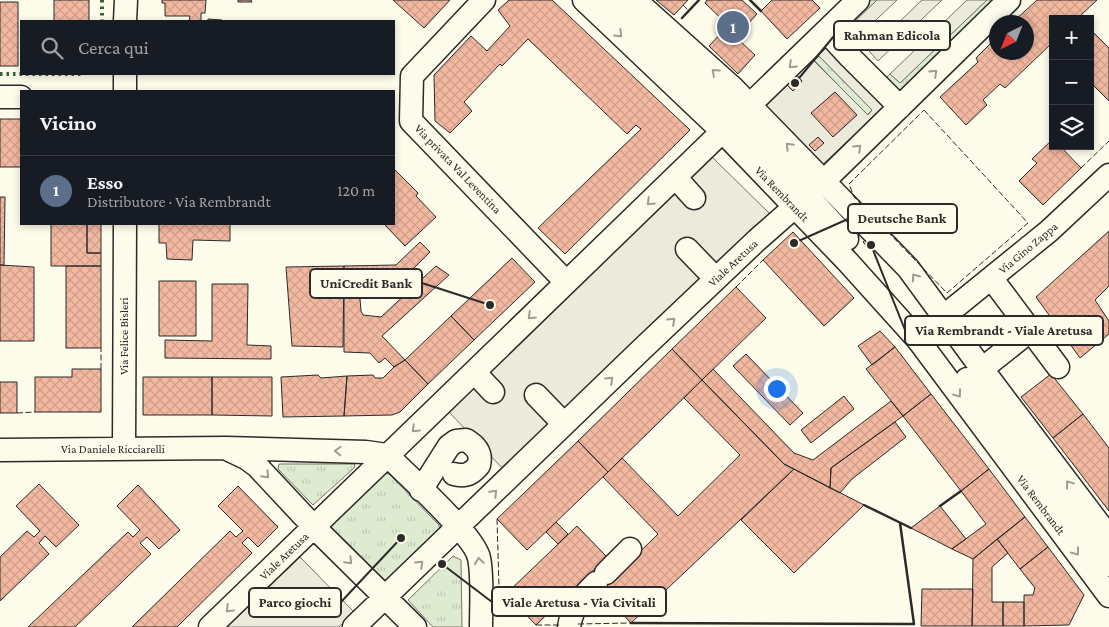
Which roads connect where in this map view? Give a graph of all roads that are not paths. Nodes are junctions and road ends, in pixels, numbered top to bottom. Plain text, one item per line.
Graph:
1 (126, 0) edge
2 (484, 0) edge
3 (584, 0) edge
4 (610, 0) edge
5 (635, 0) edge
6 (858, 0) edge
7 (1009, 0) edge
8 (125, 20) edge
9 (826, 31) junction
10 (125, 75) edge
11 (125, 90) edge
12 (0, 96) edge
13 (20, 97) edge
14 (402, 99) edge
15 (900, 107) junction
16 (736, 119) junction
17 (1109, 175) edge
18 (676, 178) junction
19 (808, 195) junction
20 (694, 198) dead end
21 (124, 225) edge
22 (687, 249) dead end
23 (716, 279) junction
24 (992, 279) junction
25 (566, 282) junction
26 (943, 317) junction
27 (1031, 330) junction
28 (1058, 367) dead end
29 (982, 369) junction
30 (474, 372) junction
31 (493, 392) dead end
32 (536, 395) dead end
33 (564, 424) junction
34 (226, 448) junction
35 (124, 449) junction
36 (0, 450) edge
37 (387, 455) junction
38 (454, 474) dead end
39 (422, 490) junction
40 (314, 527) junction
41 (458, 527) junction
42 (1109, 537) edge
43 (630, 549) dead end
44 (1109, 565) edge
45 (1109, 596) edge
46 (385, 598) junction
47 (210, 627) edge
48 (354, 627) edge
49 (414, 627) edge
50 (481, 627) edge
51 (569, 627) edge

1 - 8 street
2 - 14 street, Via privata Val Leventina
3 -> 16 street, Via Rembrandt
4 - 16 street, Via Rembrandt
16 -> 5 street, Via Rembrandt
6 - 9 street, Viale Aretusa
15 -> 7 street, Viale Aretusa
9 - 15 street
9 -> 16 street, Viale Aretusa
10 - 11 street
12 - 13 street
14 - 25 street, Via privata Val Leventina
19 -> 15 street, Viale Aretusa
16 - 18 street, Viale Aretusa
16 - 19 street, Via Rembrandt
16 - 19 street, Via Rembrandt
17 - 24 street, Via Gino Zappa
18 - 20 street
18 -> 25 street, Viale Aretusa
19 - 23 street, Viale Aretusa
26 -> 19 street, Via Rembrandt
19 - 44 street, Via Rembrandt
19 -> 45 street, Via Rembrandt
21 - 35 street, Via Felice Bisleri
22 - 23 street
33 -> 23 street, Viale Aretusa
24 - 26 street, Via Gino Zappa
24 - 27 street
25 -> 30 street, Viale Aretusa
26 - 29 street, Via Rembrandt
27 - 28 street
27 - 29 street
42 -> 29 street, Via Rembrandt
30 - 31 street
30 -> 37 street, Viale Aretusa
32 - 33 street
41 -> 33 street, Viale Aretusa
34 - 35 street, Via Daniele Ricciarelli
37 -> 34 street, Via Daniele Ricciarelli
34 -> 40 street, Via Daniele Ricciarelli
35 - 36 street, Via Daniele Ricciarelli
37 - 39 street
37 - 40 street, Viale Aretusa
38 - 39 street
39 - 41 street
40 -> 46 street, Viale Aretusa
40 -> 47 street, Viale Aretusa
46 -> 41 street, Viale Aretusa
50 -> 41 street
43 - 51 street
46 - 48 street, Viale Aretusa
46 - 49 street

